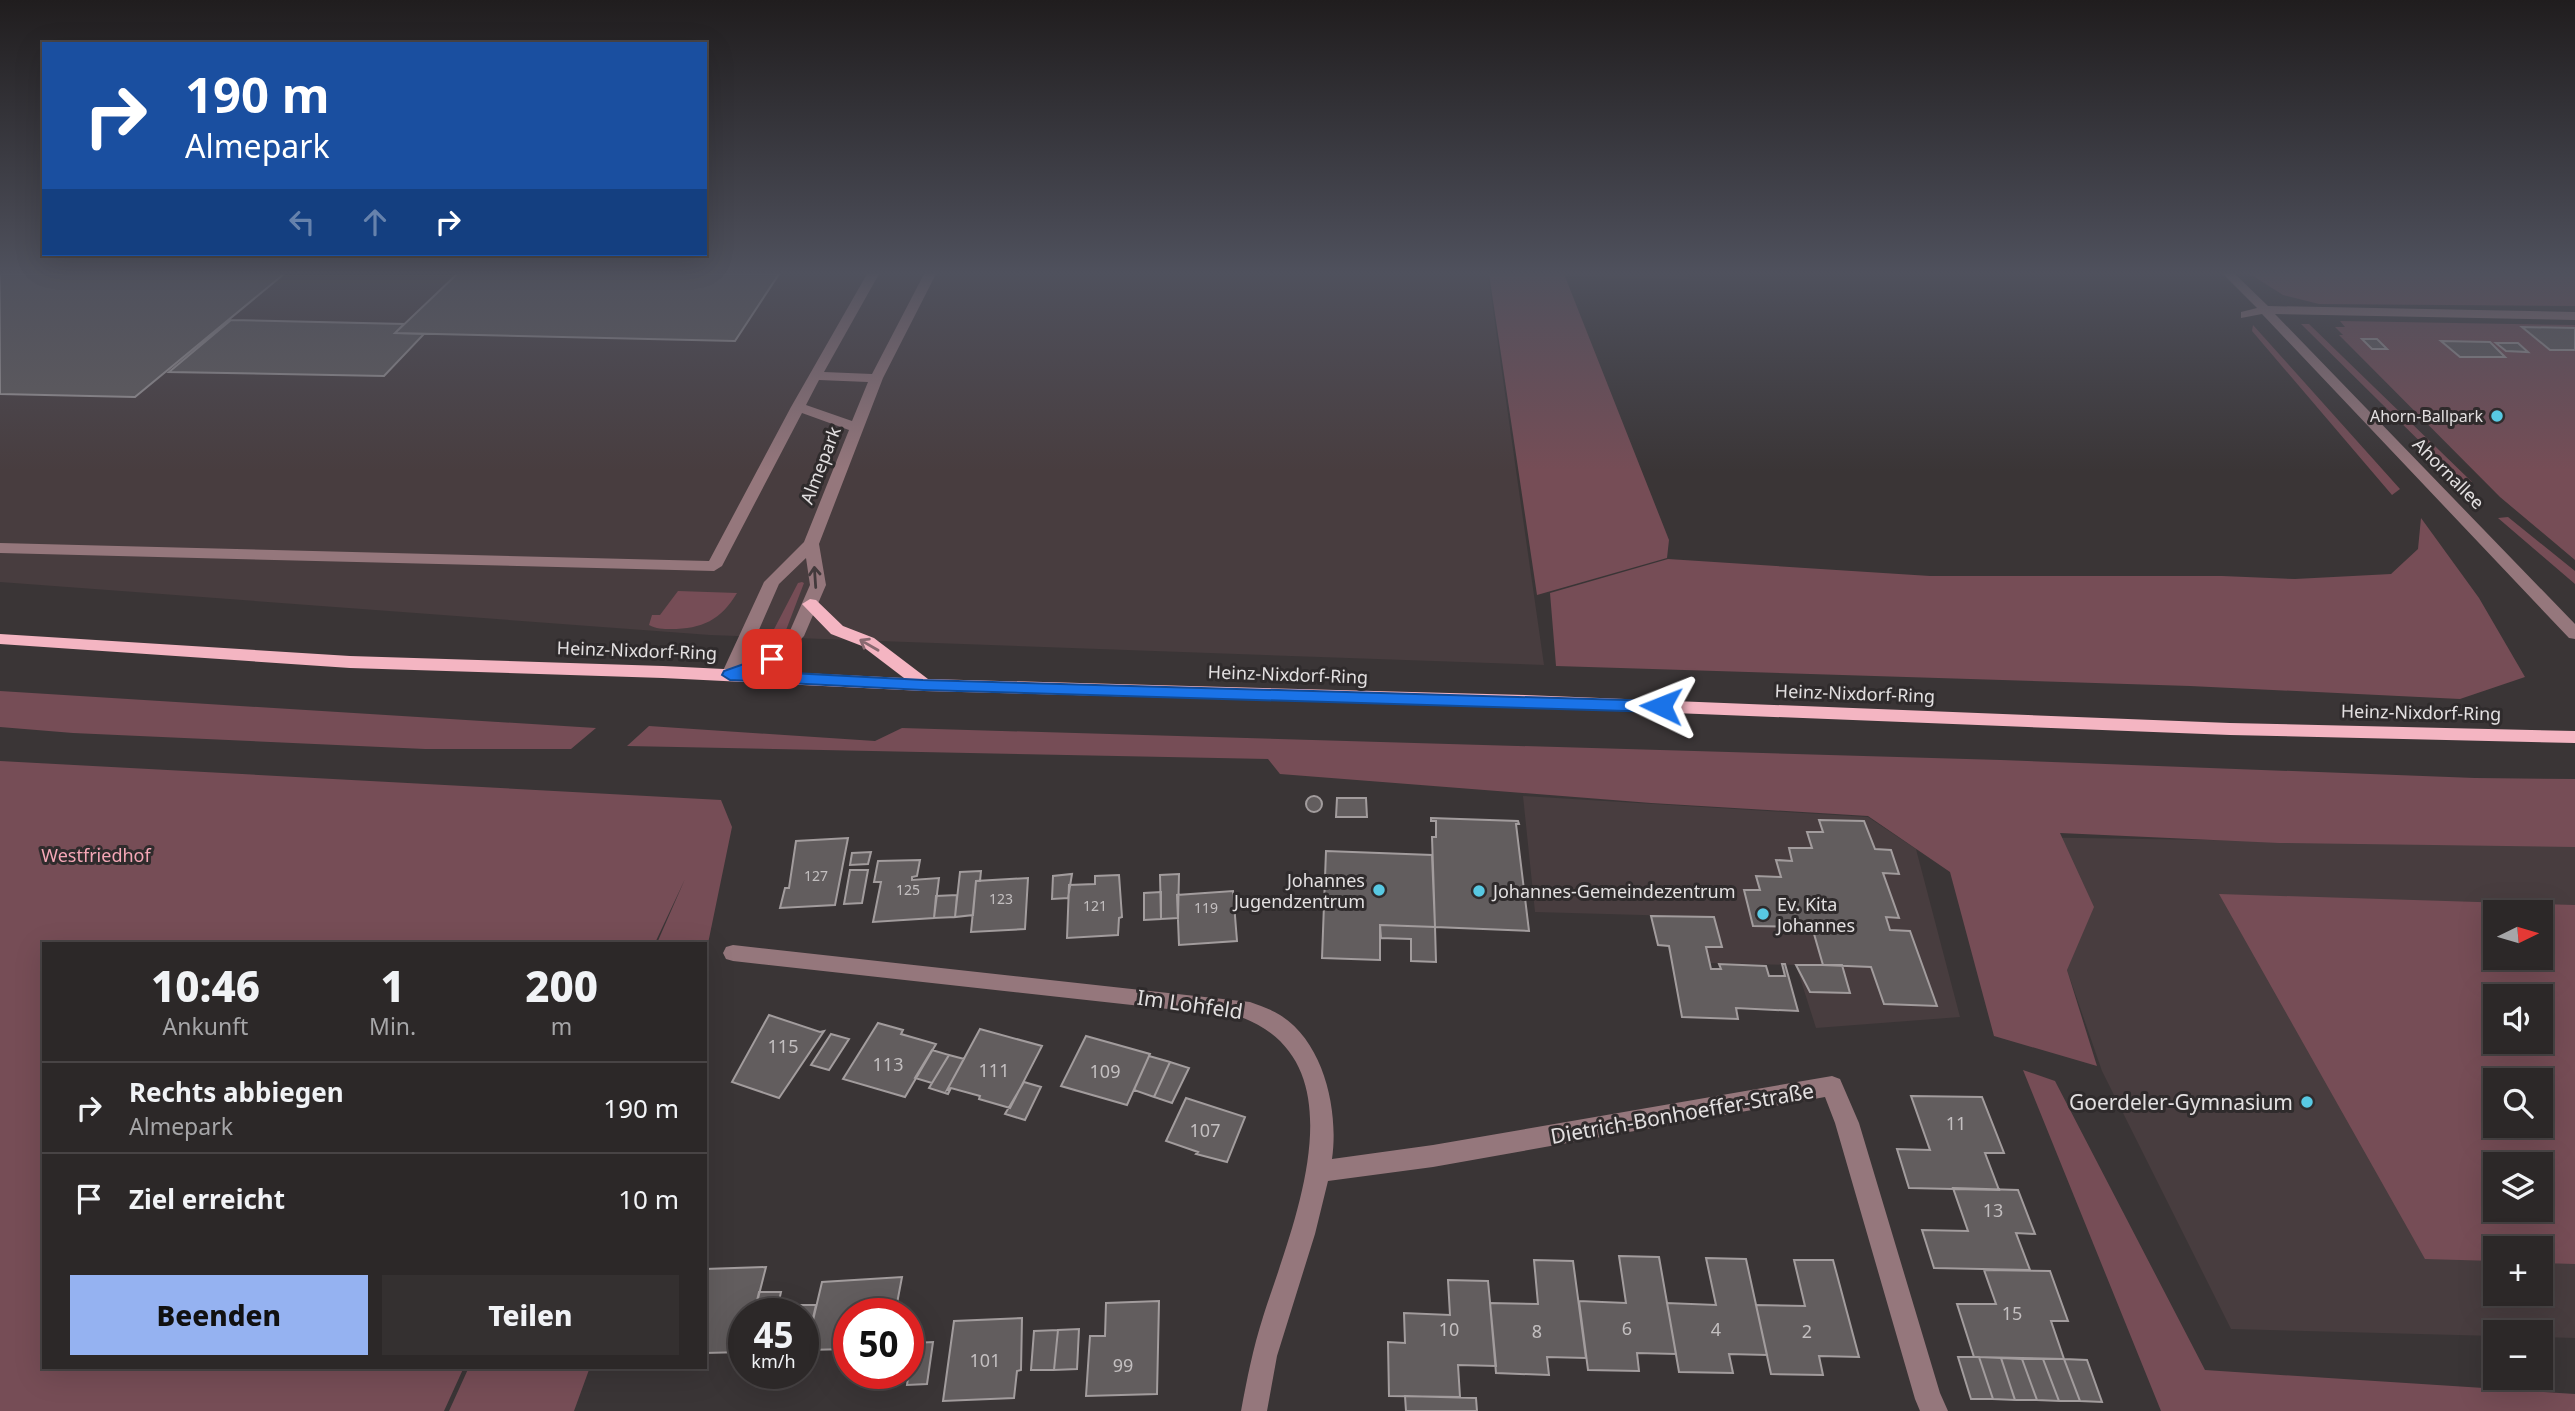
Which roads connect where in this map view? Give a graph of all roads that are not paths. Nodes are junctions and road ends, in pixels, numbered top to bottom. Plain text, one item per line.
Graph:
1 (836, 340) edge
2 (896, 340) edge
3 (2292, 340) edge
4 (815, 376) junction
5 (876, 378) junction
6 (798, 407) junction
7 (855, 427) junction
8 (811, 544) junction
9 (0, 548) edge
10 (2547, 603) junction
11 (810, 604) junction
12 (2575, 623) edge
13 (2575, 634) edge
14 (0, 639) edge
15 (730, 675) junction
16 (923, 685) junction
17 (2575, 737) edge
18 (733, 953) dead end
19 (1320, 1171) junction
20 (1254, 1411) edge
21 (1934, 1411) edge

1 - 4 street
2 - 5 street, Almepark
3 - 10 street, Ahornallee
4 - 5 street
4 - 6 street
5 - 7 street, Almepark
6 - 7 street
6 - 9 street
7 - 8 street, Almepark
11 -> 8 street
8 - 15 street, Almepark
10 - 12 street
10 - 13 street, Ahornallee
11 - 15 street
16 -> 11 main road
14 - 15 main road, Heinz-Nixdorf-Ring
15 - 16 main road, Heinz-Nixdorf-Ring
16 - 17 main road, Heinz-Nixdorf-Ring
18 - 19 street, Im Lohfeld
19 - 20 street, Im Lohfeld
19 - 21 street, Dietrich-Bonhoeffer-Straße

